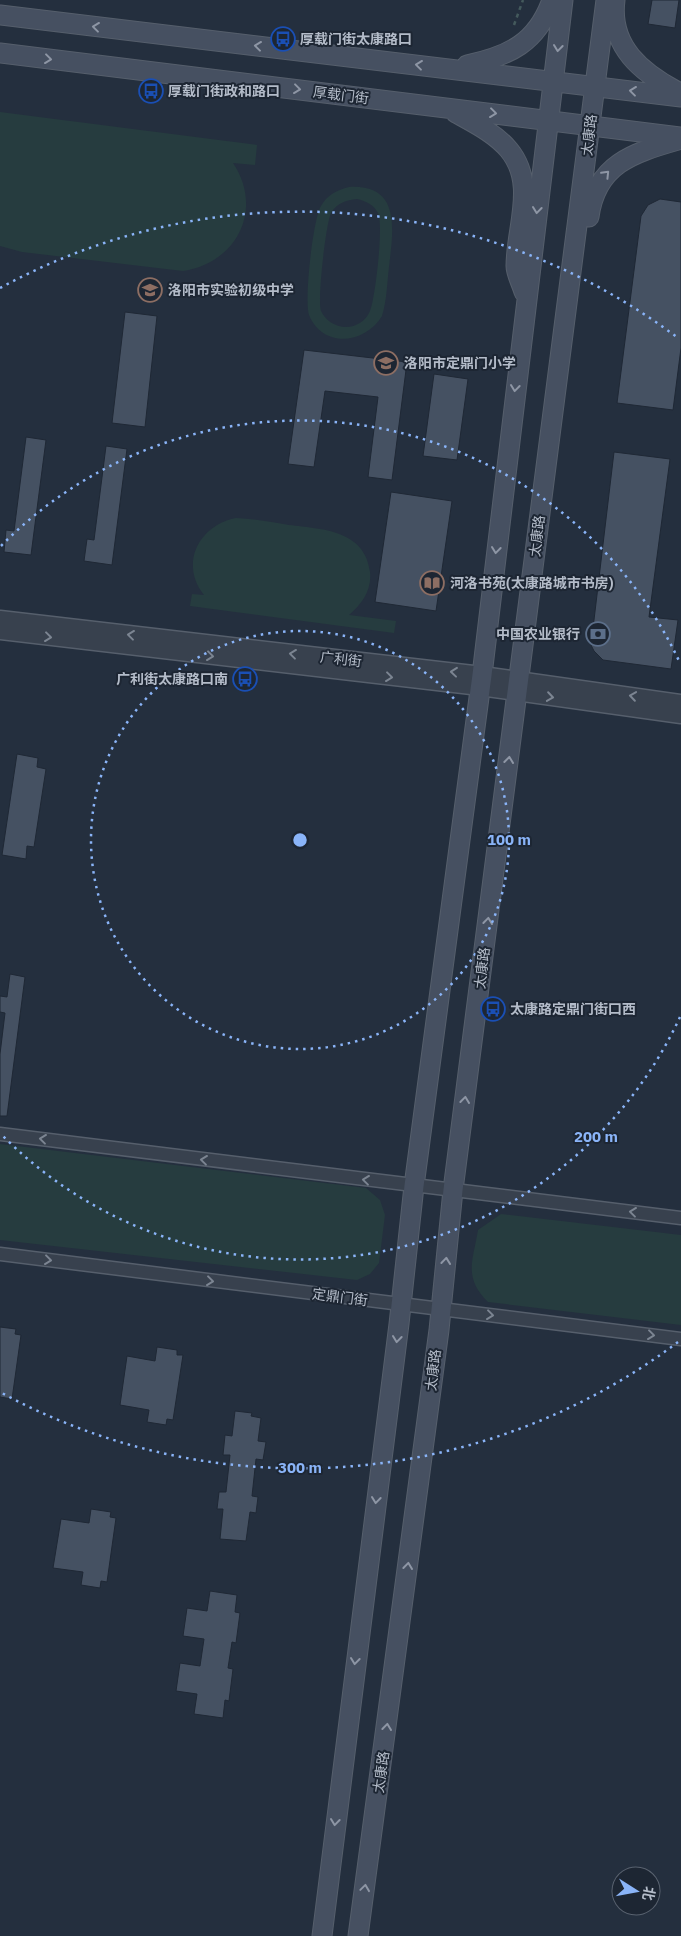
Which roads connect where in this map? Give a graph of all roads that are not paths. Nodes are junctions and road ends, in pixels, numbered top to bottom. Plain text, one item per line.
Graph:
1 (552, 0) edge
2 (563, 0) edge
3 (606, 0) edge
4 (615, 0) edge
5 (0, 16) edge
6 (0, 53) edge
7 (453, 68) junction
8 (554, 80) junction
9 (595, 86) junction
10 (681, 95) edge
11 (446, 108) junction
12 (547, 120) junction
13 (591, 126) junction
14 (681, 138) edge
15 (526, 298) junction
16 (567, 301) junction
17 (0, 619) edge
18 (0, 631) edge
19 (481, 681) junction
20 (518, 687) junction
21 (681, 703) edge
22 (681, 715) edge
23 (0, 1134) edge
24 (414, 1186) junction
25 (453, 1190) junction
26 (681, 1218) edge
27 (0, 1254) edge
28 (401, 1304) junction
29 (441, 1310) junction
30 (681, 1339) edge
31 (322, 1936) edge
32 (358, 1936) edge

1 - 7 main road
2 -> 8 main road
3 - 9 main road, 太康路
4 - 10 main road
7 -> 5 main road
6 -> 11 main road, 厚载门街
7 - 8 main road
8 - 9 main road
8 - 12 main road
10 -> 9 main road
9 - 13 main road, 太康路
11 -> 12 main road, 厚载门街
11 - 15 main road
12 - 13 main road, 厚载门街
12 -> 15 main road
13 - 14 main road, 厚载门街
13 - 16 main road, 太康路
16 -> 14 main road
15 -> 19 main road
16 - 20 main road, 太康路
19 -> 17 street, 广利街
18 -> 19 street, 广利街
19 - 20 street, 广利街
19 - 24 main road
21 -> 20 street, 广利街
20 -> 22 street, 广利街
25 -> 20 main road, 太康路
24 -> 23 street
24 - 25 street
24 - 28 main road
26 -> 25 street
29 -> 25 main road, 太康路
27 -> 28 street, 定鼎门街
28 - 29 street, 定鼎门街
28 -> 31 main road
29 -> 30 street, 定鼎门街
32 -> 29 main road, 太康路

